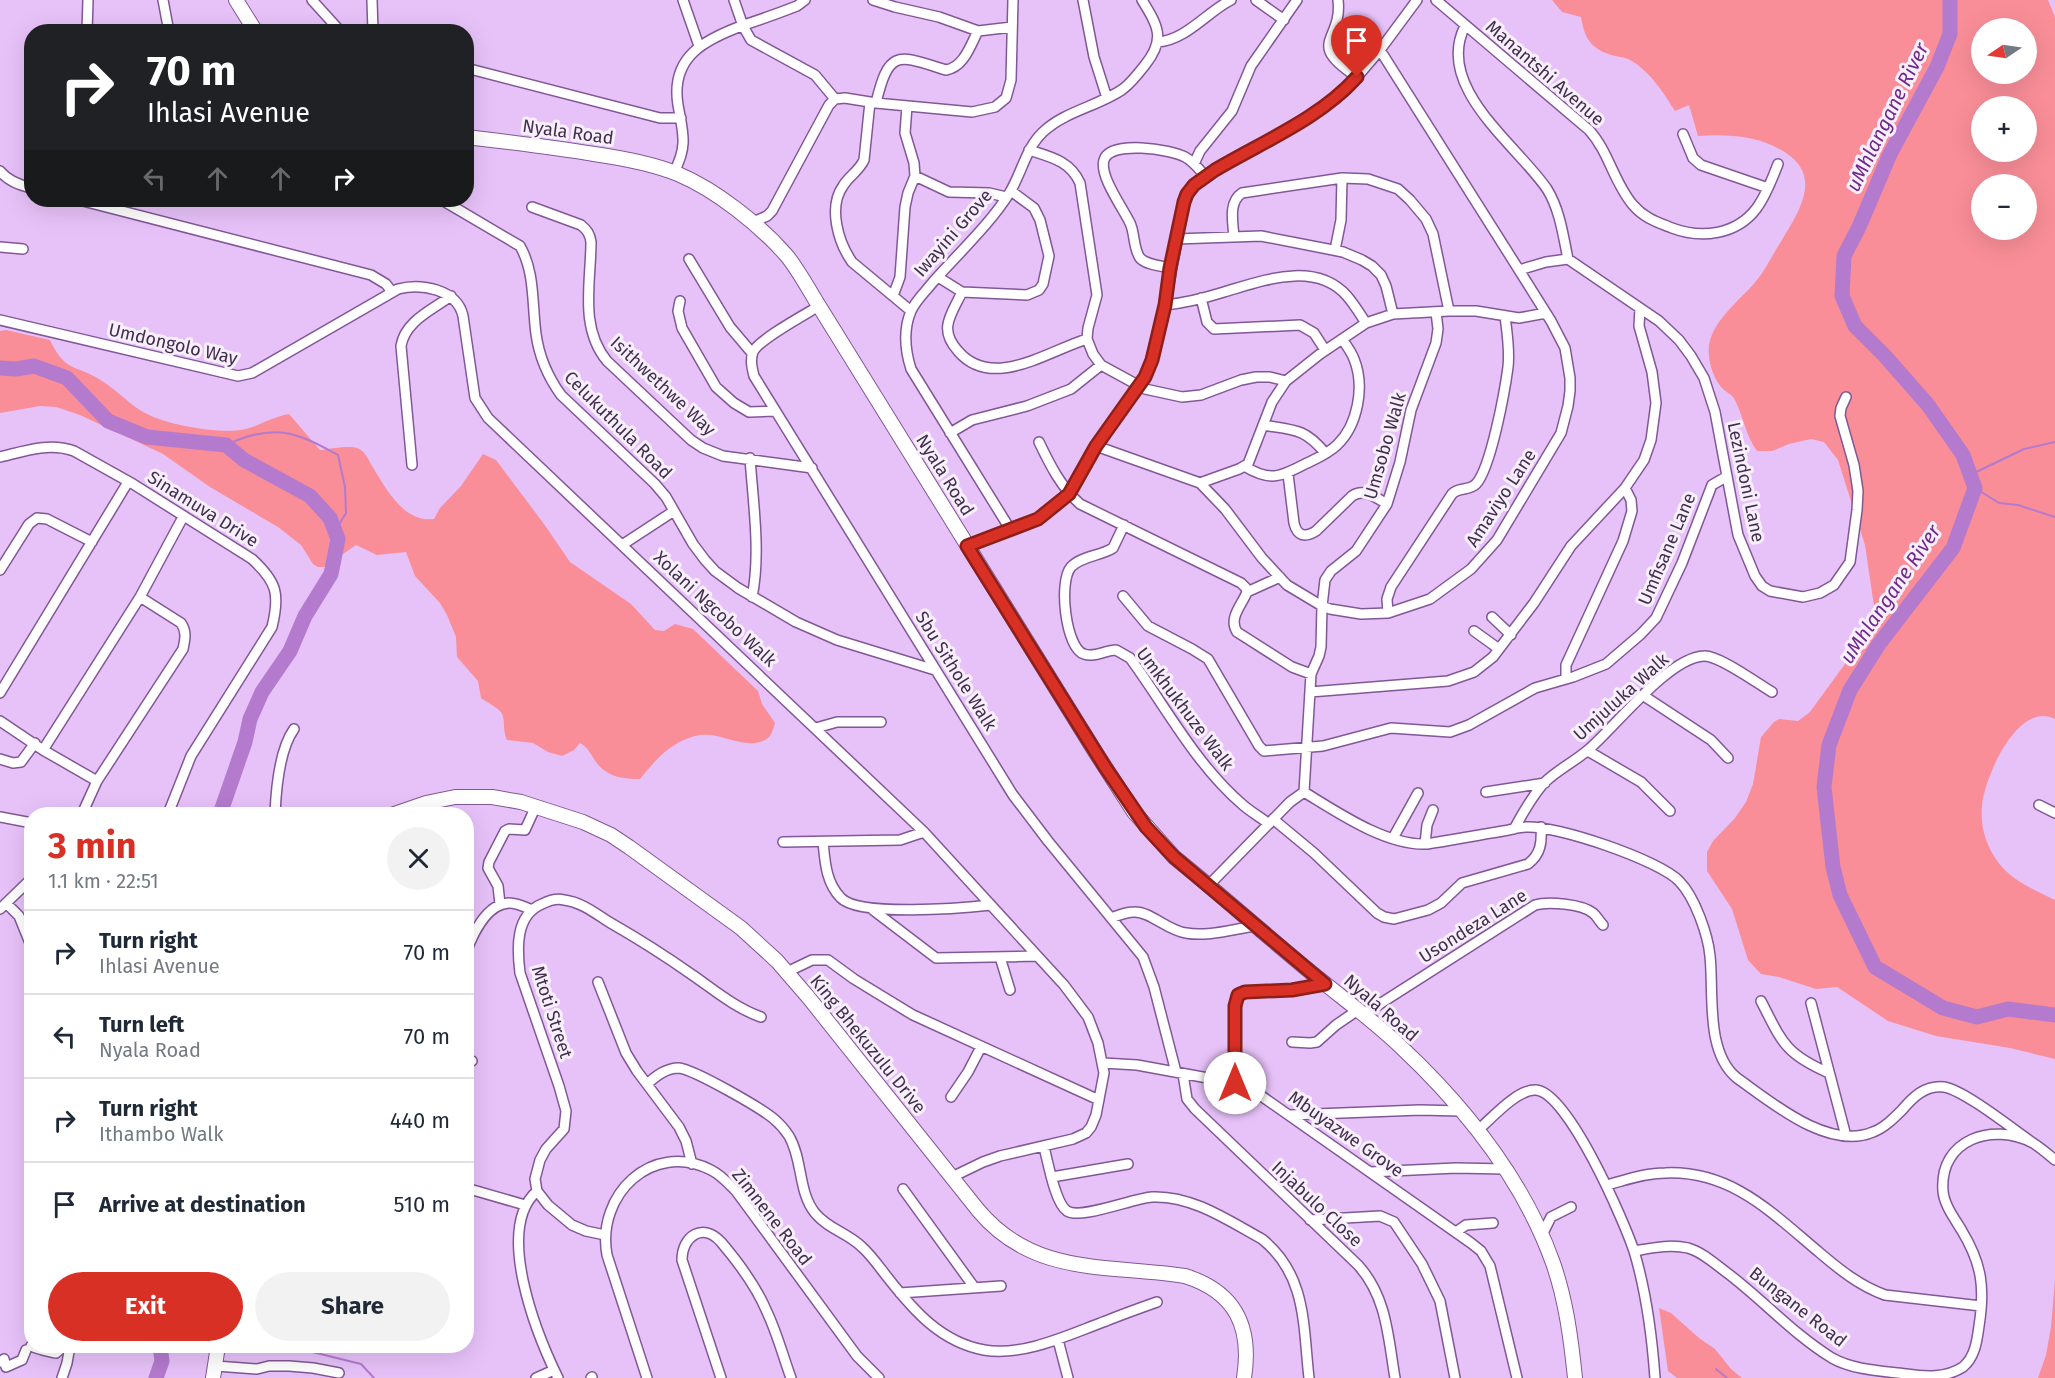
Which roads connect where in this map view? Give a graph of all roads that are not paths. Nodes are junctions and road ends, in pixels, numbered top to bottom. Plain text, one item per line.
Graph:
1 (88, 0) edge
2 (163, 0) edge
3 (236, 0) edge
4 (312, 0) edge
5 (372, 0) edge
6 (683, 0) edge
7 (734, 0) edge
8 (806, 0) edge
9 (873, 0) edge
10 (1013, 0) edge
11 (1083, 0) edge
12 (1142, 0) edge
13 (1231, 0) edge
14 (1256, 0) edge
15 (1297, 0) edge
16 (1338, 0) edge
17 (1418, 0) edge
18 (1436, 0) edge
19 (1284, 20) junction
20 (87, 24) edge
21 (168, 24) edge
22 (251, 24) edge
23 (334, 24) edge
24 (373, 24) edge
25 (743, 26) junction
26 (1465, 26) junction
27 (1012, 27) junction
28 (978, 31) junction
29 (1158, 42) junction
30 (699, 46) junction
31 (1380, 50) junction
32 (474, 70) edge
33 (1357, 77) junction
34 (1107, 98) junction
35 (835, 99) junction
36 (873, 103) junction
37 (907, 106) junction
38 (681, 118) junction
39 (1683, 134) dead end
40 (474, 138) edge
41 (1029, 150) junction
42 (1194, 164) junction
43 (1778, 164) dead end
44 (0, 171) edge
45 (674, 172) junction
46 (915, 176) junction
47 (1205, 176) junction
48 (1342, 178) junction
49 (24, 186) edge
50 (1767, 188) junction
51 (1008, 194) junction
52 (106, 207) edge
53 (454, 207) edge
54 (532, 207) dead end
55 (753, 222) junction
56 (1234, 237) junction
57 (1176, 239) junction
58 (0, 247) edge
59 (23, 249) dead end
60 (1335, 250) junction
61 (689, 259) dead end
62 (1568, 259) junction
63 (1170, 268) junction
64 (1520, 270) junction
65 (938, 277) junction
66 (392, 292) junction
67 (962, 292) junction
68 (893, 296) junction
69 (451, 297) junction
70 (1202, 298) junction
71 (680, 301) dead end
72 (1165, 305) junction
73 (819, 306) junction
74 (1640, 308) junction
75 (911, 311) junction
76 (1449, 311) junction
77 (1436, 312) junction
78 (1546, 313) junction
79 (1393, 314) junction
80 (1505, 316) junction
81 (0, 320) edge
82 (1366, 323) junction
83 (1087, 339) junction
84 (1342, 339) junction
85 (1325, 350) junction
86 (752, 354) junction
87 (1101, 365) junction
88 (1286, 381) junction
89 (1139, 385) junction
90 (1846, 397) dead end
91 (775, 411) junction
92 (1263, 424) junction
93 (950, 434) junction
94 (1039, 442) dead end
95 (1096, 446) junction
96 (1325, 453) junction
97 (0, 457) edge
98 (750, 458) junction
99 (412, 465) dead end
100 (1245, 466) junction
101 (812, 468) junction
102 (1288, 474) junction
103 (1726, 477) junction
104 (129, 482) junction
105 (1200, 483) junction
106 (1625, 488) junction
107 (1069, 494) junction
108 (1387, 504) junction
109 (674, 511) junction
110 (183, 517) junction
111 (1124, 525) junction
112 (1010, 529) junction
113 (92, 542) junction
114 (622, 545) junction
115 (967, 546) junction
116 (0, 570) edge
117 (1280, 577) junction
118 (1247, 592) junction
119 (1123, 596) dead end
120 (140, 597) junction
121 (752, 597) junction
122 (1322, 606) junction
123 (1388, 613) junction
124 (1492, 617) dead end
125 (1474, 631) dead end
126 (1511, 635) junction
127 (1499, 649) junction
128 (935, 670) junction
129 (1311, 674) junction
130 (1566, 679) junction
131 (1310, 692) junction
132 (1772, 692) dead end
133 (0, 693) edge
134 (1644, 696) junction
135 (0, 721) edge
136 (881, 722) dead end
137 (816, 728) junction
138 (294, 729) dead end
139 (35, 743) junction
140 (1307, 748) junction
141 (44, 750) junction
142 (1588, 751) junction
143 (1728, 758) dead end
144 (0, 759) edge
145 (97, 781) junction
146 (1545, 783) junction
147 (1304, 792) junction
148 (1486, 792) dead end
149 (1418, 793) dead end
150 (2039, 805) dead end
151 (536, 806) junction
152 (85, 807) edge
153 (171, 807) edge
154 (276, 807) edge
155 (414, 807) edge
156 (1433, 810) dead end
157 (1670, 811) dead end
158 (2055, 813) edge
159 (0, 817) edge
160 (1271, 821) junction
161 (24, 822) edge
162 (1541, 827) junction
163 (1514, 829) junction
164 (924, 832) junction
165 (1393, 838) junction
166 (783, 842) dead end
167 (823, 842) junction
168 (1425, 844) junction
169 (24, 885) edge
170 (1209, 885) junction
171 (500, 904) junction
172 (3, 905) edge
173 (992, 905) junction
174 (532, 910) junction
175 (873, 910) junction
176 (1111, 918) junction
177 (1603, 925) dead end
178 (1256, 926) junction
179 (24, 928) edge
180 (474, 937) edge
181 (1037, 956) junction
182 (1000, 957) junction
183 (787, 972) junction
184 (598, 982) dead end
185 (1325, 984) junction
186 (1010, 990) dead end
187 (1761, 1001) dead end
188 (1811, 1003) dead end
189 (1361, 1012) junction
190 (761, 1017) dead end
191 (1292, 1042) dead end
192 (981, 1047) junction
193 (1103, 1063) junction
194 (1179, 1073) junction
195 (1829, 1073) junction
196 (1235, 1083) junction
197 (647, 1084) junction
198 (951, 1097) dead end
199 (1099, 1100) junction
200 (1461, 1111) junction
201 (1290, 1114) junction
202 (1477, 1131) junction
203 (1846, 1136) junction
204 (2033, 1143) junction
205 (1044, 1147) junction
206 (2055, 1160) edge
207 (692, 1164) junction
208 (1128, 1164) dead end
209 (1505, 1169) junction
210 (1370, 1172) junction
211 (951, 1177) junction
212 (1052, 1177) junction
213 (1607, 1185) junction
214 (903, 1189) dead end
215 (474, 1190) edge
216 (537, 1191) junction
217 (525, 1205) junction
218 (1572, 1207) dead end
219 (1310, 1220) junction
220 (1493, 1223) dead end
221 (1456, 1232) junction
222 (605, 1235) junction
223 (1542, 1235) junction
224 (1634, 1251) junction
225 (1001, 1286) dead end
226 (974, 1287) junction
227 (900, 1293) junction
228 (1157, 1302) dead end
229 (1981, 1306) junction
230 (1058, 1340) junction
231 (26, 1353) edge
232 (69, 1353) edge
233 (217, 1353) edge
234 (0, 1362) edge
235 (214, 1372) edge
236 (339, 1373) dead end
237 (556, 1374) edge
238 (62, 1378) edge
239 (536, 1378) edge
240 (647, 1378) edge
241 (721, 1378) edge
242 (791, 1378) edge
243 (879, 1378) edge
244 (1068, 1378) edge
245 (1244, 1378) edge
246 (1309, 1378) edge
247 (1395, 1378) edge
248 (1455, 1378) edge
249 (1517, 1378) edge
250 (1575, 1378) edge
251 (1656, 1378) edge

1 - 20 street
2 - 21 street
3 - 22 street
4 - 23 street
5 - 24 street
6 - 30 street
7 - 25 street
8 - 25 street
9 - 28 street
10 - 27 street
11 - 34 street
12 - 29 street
13 - 29 street
14 - 19 street
15 - 19 street
16 - 33 street
17 - 31 street
18 - 26 street, Manantshi Avenue
19 - 42 street
25 - 30 street
25 - 35 street
26 - 50 street, Manantshi Avenue
26 - 62 street
27 - 28 street
27 - 37 street
28 - 36 street
29 - 34 street, Iwayini Grove
30 - 38 street
31 - 33 street
31 - 64 street, Amaviyo Lane
32 - 38 street
33 - 47 street
34 - 41 street, Iwayini Grove
35 - 36 street
35 - 55 street
36 - 37 street
36 - 68 street
37 - 46 street
38 - 45 street
39 - 50 street
40 - 45 street, Nyala Road
41 - 51 street, Iwayini Grove
41 - 83 street
42 - 47 street
42 - 63 street
43 - 50 street, Manantshi Avenue
44 - 49 street
45 - 55 street, Nyala Road
46 - 51 street
46 - 68 street
47 - 57 street
48 - 56 street
48 - 60 street
48 - 76 street
51 - 65 street, Iwayini Grove
51 - 67 street
52 - 66 street
53 - 109 street, Celukuthula Road
54 - 98 street, Isithwethwe Way
55 - 73 street, Nyala Road
56 - 57 street
56 - 60 street
57 - 63 street
58 - 59 street
60 - 79 street
61 - 86 street
62 - 64 street
62 - 74 street, Lezindoni Lane
63 - 72 street
64 - 78 street, Amaviyo Lane
65 - 67 street
65 - 75 street, Iwayini Grove
66 - 69 street
66 - 81 street, Umdongolo Way
67 - 83 street
68 - 75 street
69 - 99 street
69 - 114 street, Xolani Ngcobo Walk
70 - 72 street
70 - 82 street
70 - 85 street
71 - 91 street
72 - 89 street
73 - 86 street
73 - 115 street, Nyala Road
74 - 103 street, Lezindoni Lane
74 - 106 street
75 - 93 street, Iwayini Grove
76 - 77 street
76 - 80 street
77 - 79 street
77 - 108 street, Umsobo Walk
78 - 80 street
78 - 123 street, Amaviyo Lane
79 - 82 street
80 - 123 street
82 - 84 street
83 - 87 street
84 - 85 street
84 - 96 street
85 - 88 street
86 - 91 street, Sbu Sithole Walk
87 - 89 street
87 - 93 street
88 - 89 street
88 - 92 street
89 - 95 street
90 - 103 street, Lezindoni Lane
91 - 101 street, Sbu Sithole Walk
92 - 96 street
92 - 100 street
93 - 112 street, Iwayini Grove
94 - 107 street
95 - 105 street, Amaviyo Lane
95 - 107 street
96 - 102 street
97 - 104 street, Sinamuva Drive
98 - 101 street, Isithwethwe Way
98 - 121 street
100 - 102 street
100 - 105 street
101 - 128 street, Sbu Sithole Walk
102 - 108 street
103 - 130 street, Umfisane Lane
104 - 110 street, Sinamuva Drive
104 - 113 street
105 - 117 street, Amaviyo Lane
106 - 126 street
106 - 130 street
107 - 111 street
107 - 112 street
108 - 122 street, Umsobo Walk
109 - 114 street
109 - 121 street, Celukuthula Road
110 - 120 street
110 - 153 street, Sinamuva Drive
111 - 118 street
111 - 160 street, Umkhukhuze Walk
112 - 115 street
113 - 116 street
113 - 133 street
114 - 137 street, Xolani Ngcobo Walk
115 - 170 street, Nyala Road
117 - 118 street
117 - 122 street, Amaviyo Lane
118 - 129 street
119 - 140 street, Umfisane Lane
120 - 141 street
120 - 145 street
121 - 128 street, Celukuthula Road
122 - 123 street, Amaviyo Lane
122 - 129 street, Umsobo Walk
124 - 126 street
125 - 127 street
126 - 127 street
127 - 131 street
128 - 176 street, Sbu Sithole Walk
129 - 131 street, Umsobo Walk
130 - 140 street, Umfisane Lane
131 - 140 street, Umsobo Walk
132 - 134 street, Umjuluka Walk
134 - 142 street, Umjuluka Walk
134 - 143 street
135 - 139 street
136 - 137 street
137 - 164 street, Xolani Ngcobo Walk
138 - 154 street
139 - 141 street
139 - 144 street
140 - 147 street, Umsobo Walk
141 - 145 street
142 - 146 street, Umjuluka Walk
142 - 157 street
145 - 152 street
146 - 148 street
146 - 163 street, Umjuluka Walk
147 - 160 street
147 - 165 street
149 - 165 street
150 - 158 street
151 - 155 street, King Bhekuzulu Drive
151 - 171 street
151 - 183 street, King Bhekuzulu Drive
156 - 168 street
159 - 161 street
160 - 162 street
160 - 170 street
162 - 163 street
162 - 203 street
163 - 168 street
164 - 167 street
164 - 173 street, Xolani Ngcobo Walk
165 - 168 street
166 - 167 street
167 - 175 street
169 - 172 street
170 - 178 street, Nyala Road
171 - 174 street
171 - 180 street
172 - 179 street
173 - 175 street
173 - 181 street, Xolani Ngcobo Walk
174 - 190 street
174 - 216 street, Mtoti Street
175 - 182 street
176 - 178 street
176 - 194 street, Sbu Sithole Walk
177 - 189 street, Usondeza Lane
178 - 185 street, Nyala Road
181 - 182 street
181 - 193 street, Xolani Ngcobo Walk
182 - 186 street
183 - 192 street
183 - 211 street, King Bhekuzulu Drive
184 - 197 street
185 - 189 street, Nyala Road
185 - 196 street
187 - 195 street
188 - 195 street
189 - 191 street, Usondeza Lane
189 - 200 street, Nyala Road
192 - 198 street
192 - 199 street
193 - 194 street, Mbuyazwe Grove
193 - 199 street, Xolani Ngcobo Walk
194 - 196 street, Mbuyazwe Grove
194 - 219 street, Injabulo Close
195 - 203 street
196 - 201 street, Mbuyazwe Grove
197 - 207 street
197 - 227 street
199 - 205 street, Xolani Ngcobo Walk
200 - 201 street
200 - 202 street, Nyala Road
201 - 210 street, Mbuyazwe Grove
202 - 209 street, Nyala Road
202 - 213 street
203 - 204 street
204 - 206 street, Bungane Road
204 - 229 street, Bungane Road
205 - 211 street, Xolani Ngcobo Walk
205 - 212 street
207 - 222 street, Zimnene Road
207 - 243 street, Zimnene Road
208 - 212 street
209 - 210 street
209 - 223 street, Nyala Road
210 - 221 street, Mbuyazwe Grove
211 - 245 street, King Bhekuzulu Drive
212 - 246 street
213 - 224 street
213 - 229 street
214 - 226 street
215 - 217 street
216 - 217 street
216 - 222 street
217 - 237 street
218 - 223 street
219 - 247 street, Injabulo Close
219 - 248 street
220 - 221 street
221 - 249 street, Mbuyazwe Grove
222 - 240 street, Zimnene Road
223 - 250 street, Nyala Road
224 - 229 street, Bungane Road
224 - 251 street
225 - 226 street
226 - 227 street
227 - 230 street
228 - 230 street
230 - 244 street
231 - 234 street
232 - 238 street
233 - 235 street
235 - 236 street
237 - 239 street
241 - 242 street

